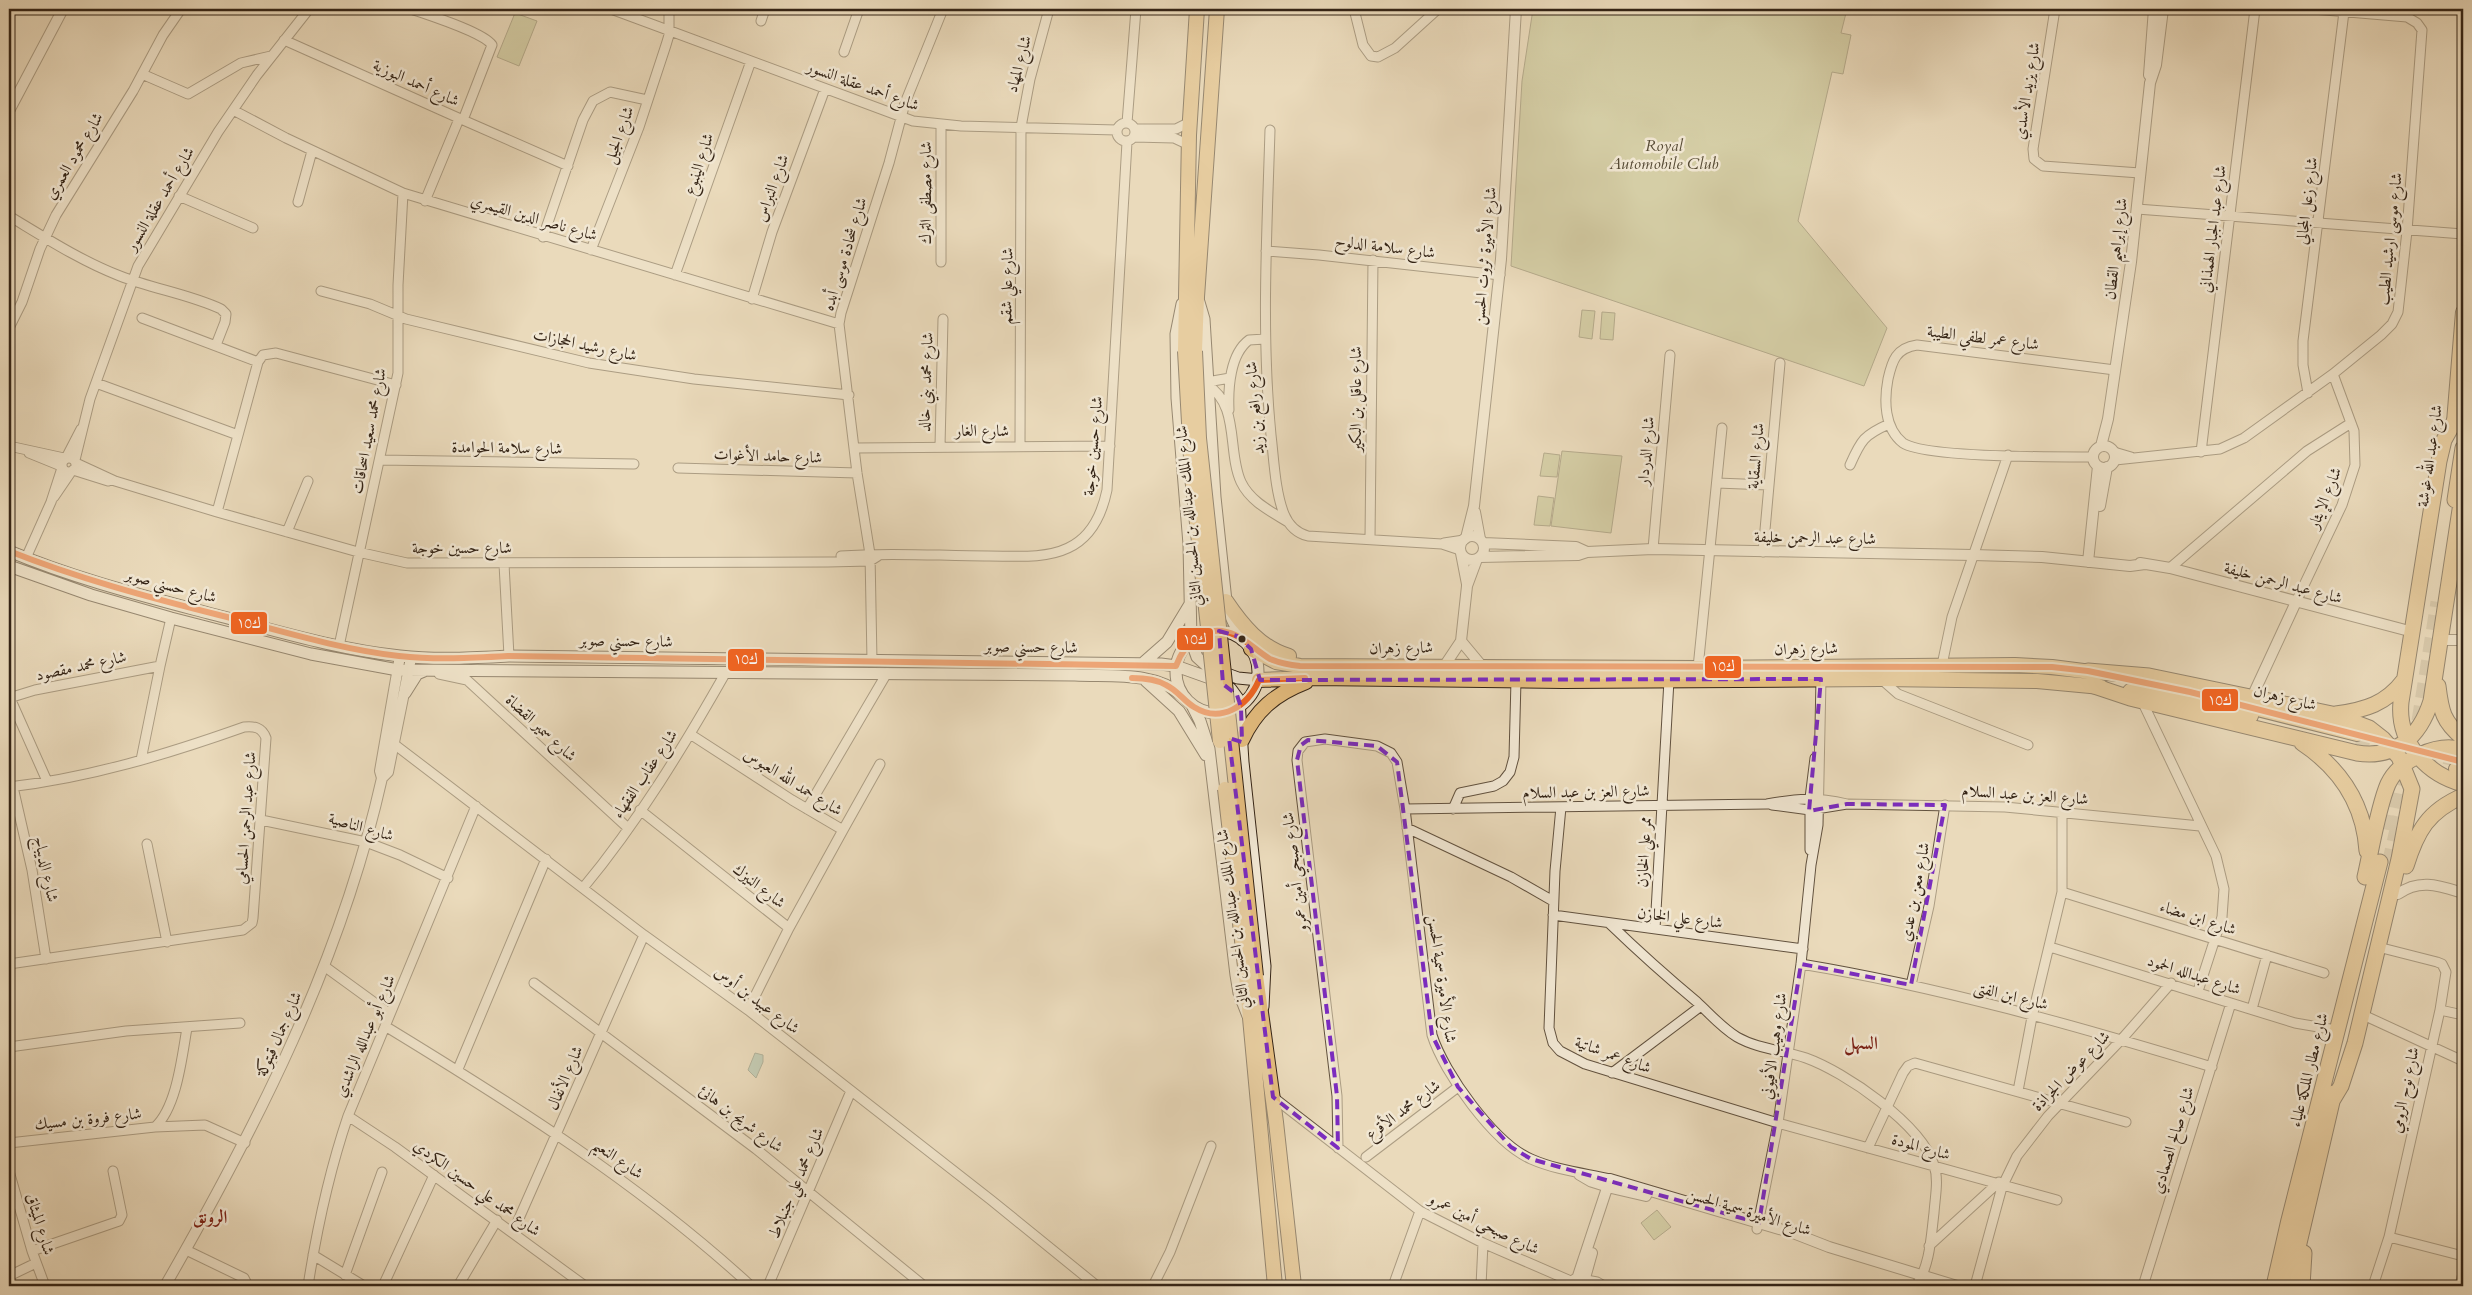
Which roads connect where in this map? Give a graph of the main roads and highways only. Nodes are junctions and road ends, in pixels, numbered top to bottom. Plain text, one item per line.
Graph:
1 (1197, 9) edge
2 (1217, 9) edge
3 (1191, 297) junction
4 (2463, 312) edge
5 (2454, 422) junction
6 (2463, 448) edge
7 (2463, 490) edge
8 (9, 551) edge
9 (9, 566) edge
10 (1192, 600) junction
11 (1226, 601) junction
12 (1191, 640) junction
13 (1247, 644) junction
14 (785, 659) junction
15 (1142, 664) junction
16 (1176, 666) junction
17 (1352, 667) junction
18 (424, 671) junction
19 (787, 672) junction
20 (2437, 673) junction
21 (1142, 678) junction
22 (1315, 678) junction
23 (2090, 678) junction
24 (2405, 679) junction
25 (1259, 680) junction
26 (405, 693) road end
27 (1183, 696) junction
28 (1192, 705) junction
29 (1241, 706) junction
30 (2332, 714) junction
31 (2290, 735) junction
32 (2357, 738) tunnel mouth
33 (2463, 738) edge
34 (2408, 740) junction
35 (1242, 744) junction
36 (1209, 749) junction
37 (2392, 749) junction
38 (2418, 757) junction
39 (2461, 762) edge
40 (1211, 765) junction
41 (2404, 767) junction
42 (2463, 784) edge
43 (2463, 796) edge
44 (2379, 865) junction
45 (2384, 921) junction
46 (1256, 1018) junction
47 (2327, 1096) junction
48 (2289, 1220) junction
49 (2303, 1226) junction
50 (1275, 1286) edge
51 (1294, 1286) edge
52 (2266, 1286) edge
53 (2274, 1286) edge
54 (2289, 1286) edge
55 (2302, 1286) edge

1 - 3 main road, شارع الملك عبدالله بن الحسين الثاني
2 - 3 main road, شارع الملك عبدالله بن الحسين الثاني
3 - 10 main road
3 - 11 main road
3 - 46 main road, شارع الملك عبدالله بن الحسين الثاني, bridge
4 - 5 main road, شارع عبد الله غوشة
5 - 6 highway, شارع عبد الله غوشة
5 - 24 highway
7 - 20 highway
8 - 14 main road, شارع حسني صوبر
9 - 18 main road, شارع حسني صوبر
10 - 11 main road
10 - 12 main road
10 - 15 main road
11 - 13 main road
11 - 17 main road
12 - 13 main road
12 - 16 main road
12 - 25 main road
13 - 17 main road, شارع زهران
13 - 25 main road
14 - 15 main road, شارع حسني صوبر
14 - 19 main road
15 - 16 main road, شارع حسني صوبر
16 - 27 main road
16 - 29 main road, شارع حسني صوبر
17 - 23 main road, شارع زهران
18 - 19 main road, شارع حسني صوبر
18 - 26 main road
19 - 21 main road, شارع حسني صوبر
20 - 33 highway
20 - 34 highway
21 - 27 main road, شارع حسني صوبر
21 - 40 main road
22 - 23 main road, شارع زهران
22 - 25 main road, شارع زهران
22 - 35 main road
23 - 30 highway
23 - 31 highway
23 - 32 main road, شارع زهران
24 - 30 highway
24 - 34 highway
25 - 29 main road
27 - 28 main road
28 - 29 main road
28 - 36 main road
29 - 35 main road
30 - 37 highway
31 - 37 highway
31 - 44 highway
34 - 37 highway
34 - 38 highway
35 - 36 main road
35 - 46 main road
36 - 40 main road
37 - 41 highway
38 - 39 highway
38 - 41 highway
38 - 42 highway
40 - 46 main road
41 - 44 highway
41 - 45 highway
43 - 45 highway
44 - 47 highway, شارع مطار الملكة علياء
44 - 47 highway
45 - 47 highway
46 - 50 main road, شارع الملك عبدالله بن الحسين الثاني
46 - 51 main road, شارع الملك عبدالله بن الحسين الثاني
47 - 48 highway, شارع مطار الملكة علياء
47 - 49 highway, شارع مطار الملكة علياء
48 - 52 highway
48 - 53 highway, شارع مطار الملكة علياء
49 - 54 highway, شارع مطار الملكة علياء
49 - 55 highway

